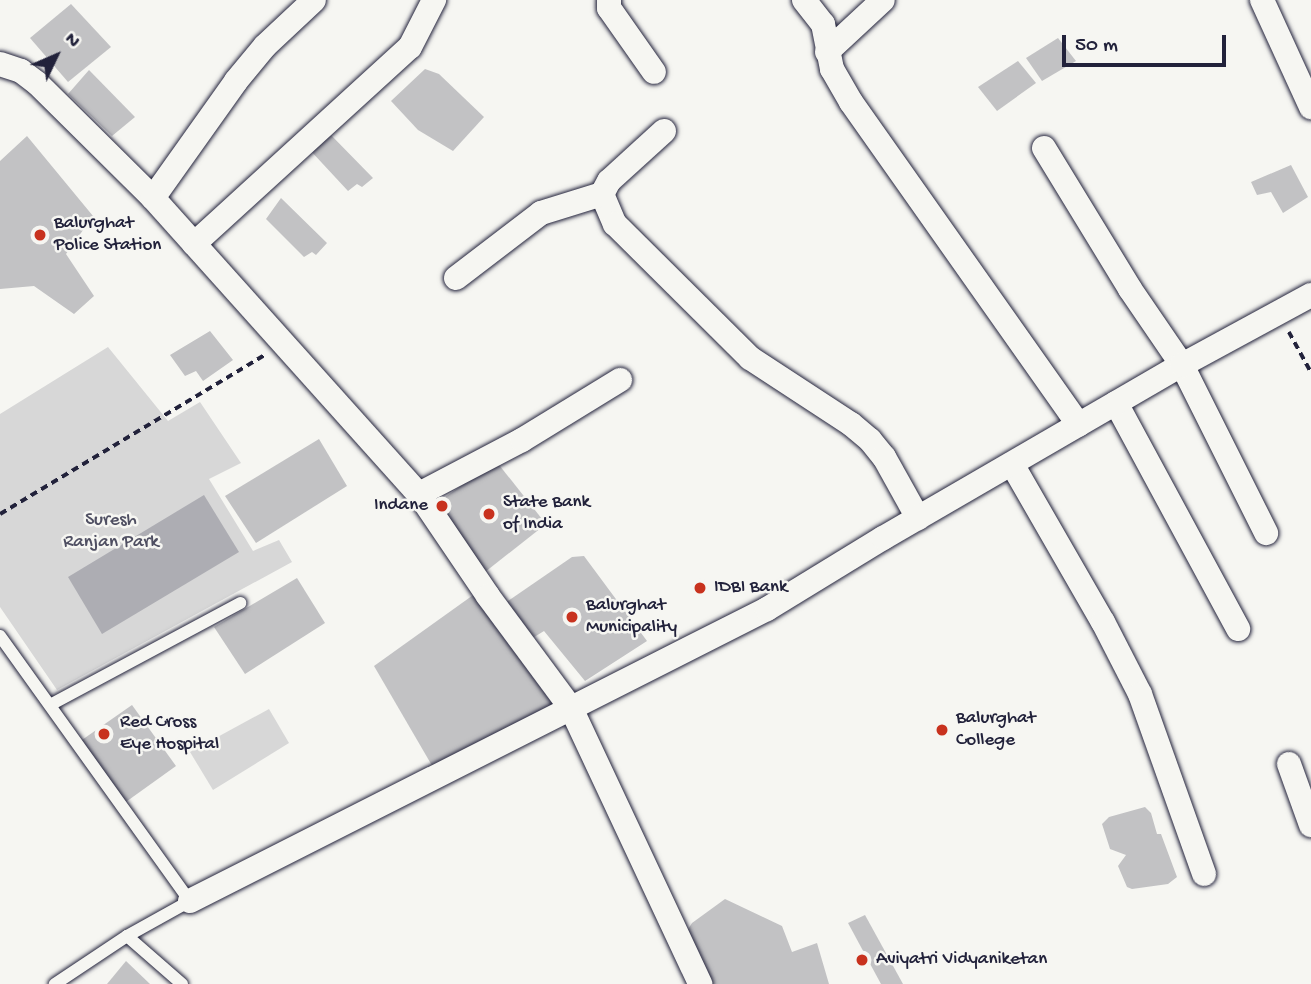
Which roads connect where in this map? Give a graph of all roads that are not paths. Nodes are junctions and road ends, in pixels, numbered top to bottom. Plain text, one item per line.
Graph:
1 (314, 0) edge
2 (434, 0) edge
3 (609, 0) edge
4 (804, 0) edge
5 (883, 0) edge
6 (1262, 0) edge
7 (827, 52) junction
8 (1, 66) edge
9 (654, 72) dead end
10 (1311, 107) edge
11 (664, 131) dead end
12 (1044, 148) dead end
13 (602, 194) junction
14 (153, 198) junction
15 (194, 244) junction
16 (456, 278) dead end
17 (1311, 295) edge
18 (1182, 365) junction
19 (620, 380) dead end
20 (1116, 403) junction
21 (1079, 425) junction
22 (1012, 464) junction
23 (419, 494) junction
24 (918, 517) junction
25 (1266, 533) dead end
26 (240, 603) dead end
27 (1238, 629) dead end
28 (0, 636) edge
29 (50, 705) junction
30 (571, 708) junction
31 (1289, 764) dead end
32 (1311, 825) edge
33 (1204, 874) dead end
34 (190, 901) junction
35 (127, 936) junction
36 (55, 984) edge
37 (182, 984) edge
38 (700, 984) edge

1 - 14 street
2 - 15 street
3 - 9 street
4 - 7 street
5 - 7 street
6 - 10 street
7 - 21 street
8 - 14 street
11 - 13 street
12 - 18 street
13 - 16 street
13 - 24 street
14 - 15 street
15 - 23 street
17 - 18 street
18 - 20 street
18 - 25 street
19 - 23 street
20 - 21 street
20 - 27 street
21 - 22 street
22 - 24 street
22 - 33 street
23 - 30 street
24 - 30 street
26 - 29 lane
28 - 29 lane
29 - 34 lane
30 - 34 street
30 - 38 street
31 - 32 street
34 - 35 lane
35 - 36 lane
35 - 37 lane

